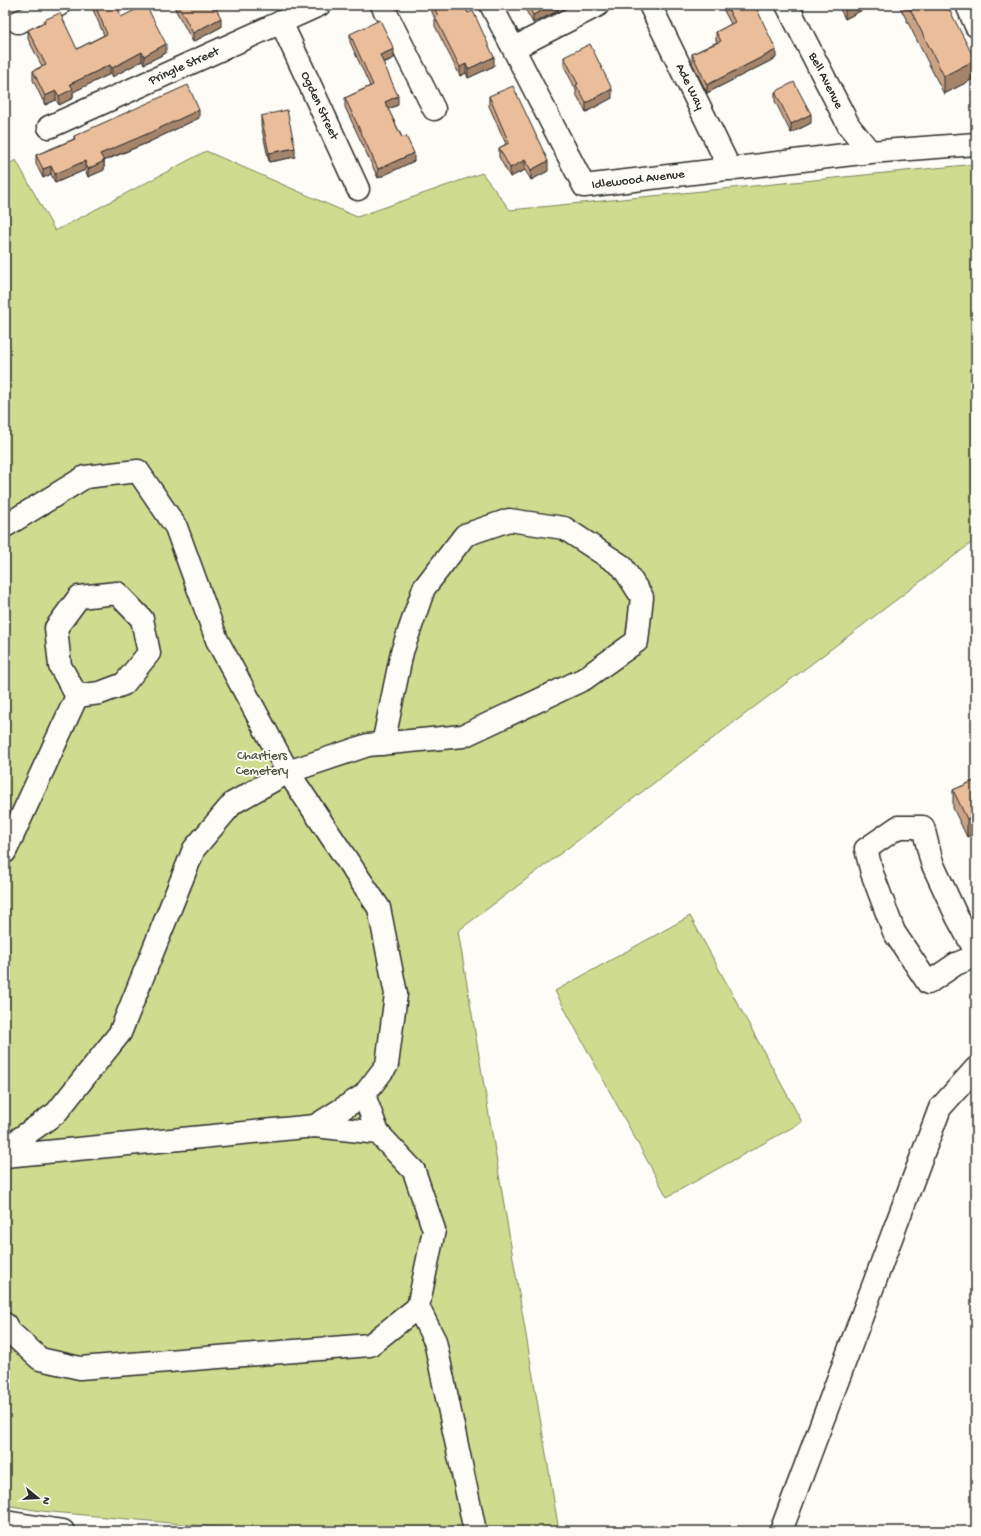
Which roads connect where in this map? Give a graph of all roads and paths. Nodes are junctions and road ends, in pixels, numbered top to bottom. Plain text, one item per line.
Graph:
1 (59, 5) edge
2 (319, 5) edge
3 (382, 5) edge
4 (491, 5) edge
5 (598, 5) edge
6 (650, 5) edge
7 (786, 5) edge
8 (967, 5) edge
9 (18, 22) dead end
10 (281, 22) junction
11 (976, 26) edge
12 (514, 48) junction
13 (434, 109) dead end
14 (49, 127) dead end
15 (976, 144) edge
16 (870, 152) junction
17 (730, 169) junction
18 (358, 189) dead end
19 (5, 526) edge
20 (77, 696) junction
21 (384, 744) junction
22 (288, 772) junction
23 (5, 852) edge
24 (976, 952) edge
25 (976, 956) edge
26 (973, 1078) edge
27 (364, 1095) junction
28 (315, 1126) junction
29 (378, 1133) junction
30 (5, 1149) edge
31 (5, 1156) edge
32 (418, 1307) junction
33 (5, 1324) edge
34 (5, 1522) edge
35 (63, 1531) edge
36 (475, 1531) edge
37 (781, 1531) edge

1 - 9 street
2 - 10 street, Pringle Street
3 - 13 street
4 - 12 street, Idlewood Avenue
5 - 12 street
6 - 17 street, Ade Way
7 - 16 street, Bell Avenue
8 - 11 street
10 - 14 street, Pringle Street
10 - 18 street, Ogden Street
12 - 17 street, Idlewood Avenue
15 - 16 street, Idlewood Avenue
16 - 17 street, Idlewood Avenue
19 - 22 street
20 - 20 street
20 - 23 street
21 - 21 street
21 - 22 street
22 - 27 street
22 - 30 street
24 - 25 street
26 - 37 street
27 - 28 street
27 - 29 street
28 - 29 street
28 - 31 street
29 - 32 street
32 - 33 street
32 - 36 street
34 - 35 street

